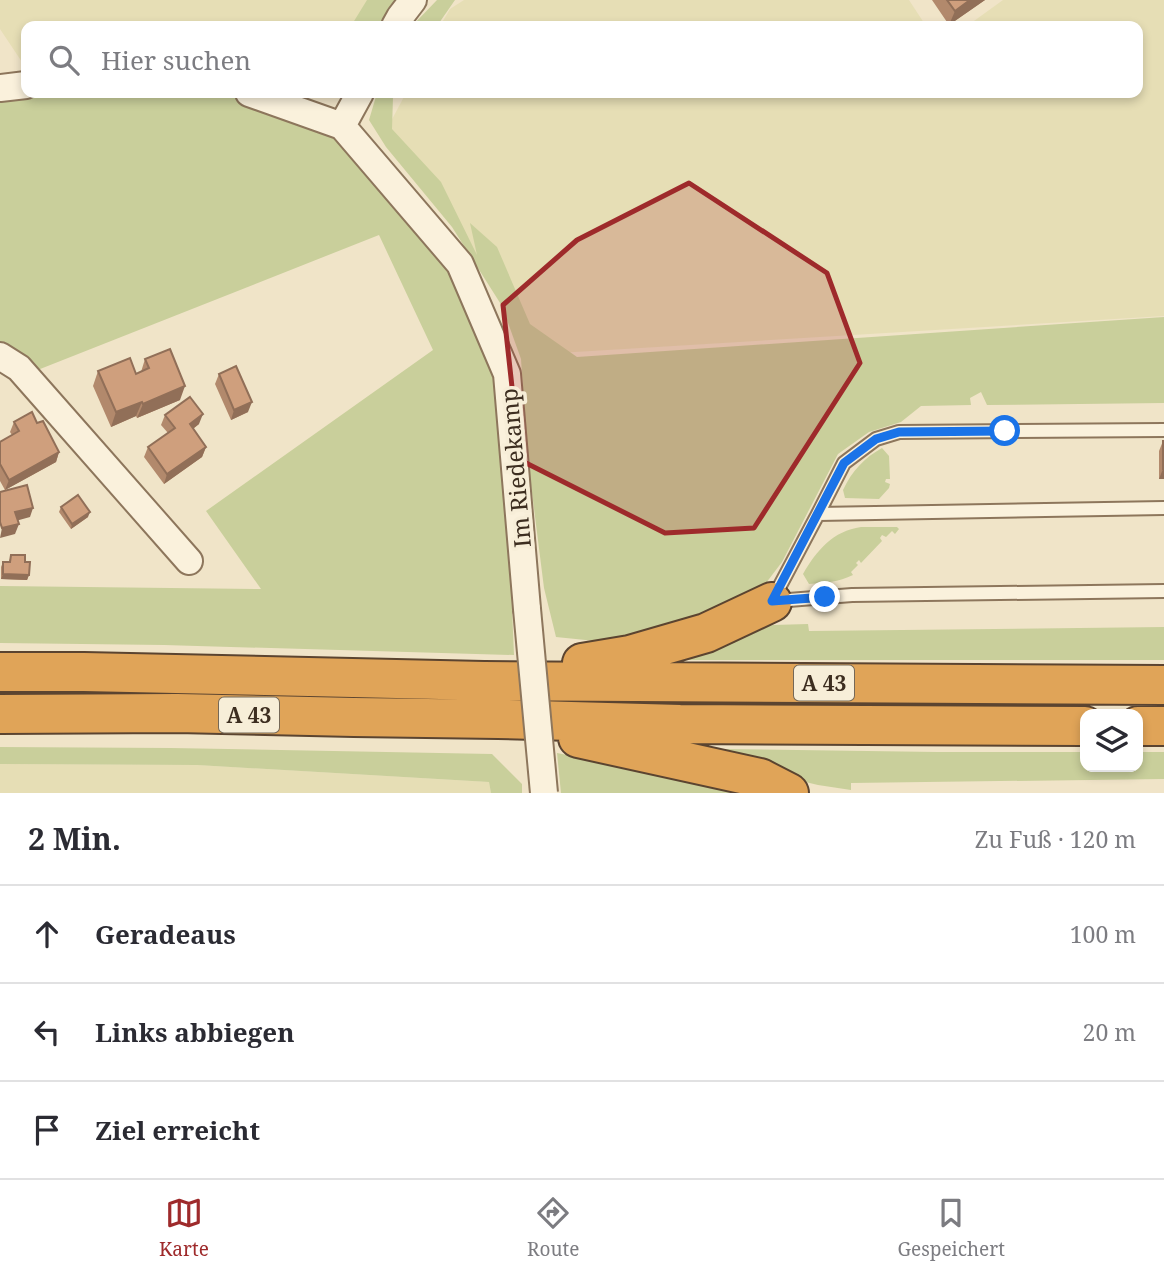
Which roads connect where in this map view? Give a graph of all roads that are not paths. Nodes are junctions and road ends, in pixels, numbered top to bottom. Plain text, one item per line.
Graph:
1 (413, 0) edge
2 (398, 21) edge
3 (21, 86) edge
4 (0, 88) edge
5 (263, 98) edge
6 (357, 98) edge
7 (342, 126) junction
8 (0, 356) edge
9 (1164, 430) edge
10 (1164, 508) edge
11 (818, 514) junction
12 (189, 561) dead end
13 (1164, 591) edge
14 (772, 601) junction
15 (0, 672) edge
16 (484, 681) junction
17 (1164, 685) edge
18 (0, 714) edge
19 (498, 719) junction
20 (1080, 726) edge
21 (1143, 726) edge
22 (1164, 726) edge
23 (544, 793) edge
24 (789, 793) edge

1 - 2 street
3 - 4 street
5 - 7 street, Im Riedekamp
6 - 7 street
7 - 23 street, Im Riedekamp, bridge
8 - 12 street
9 - 11 lane
10 - 11 lane
11 - 14 lane
13 - 14 lane
14 - 16 highway
15 - 16 highway, A 43
16 - 17 highway, A 43
18 - 19 highway, A 43
19 - 20 highway, A 43
19 - 24 highway
21 - 22 highway

